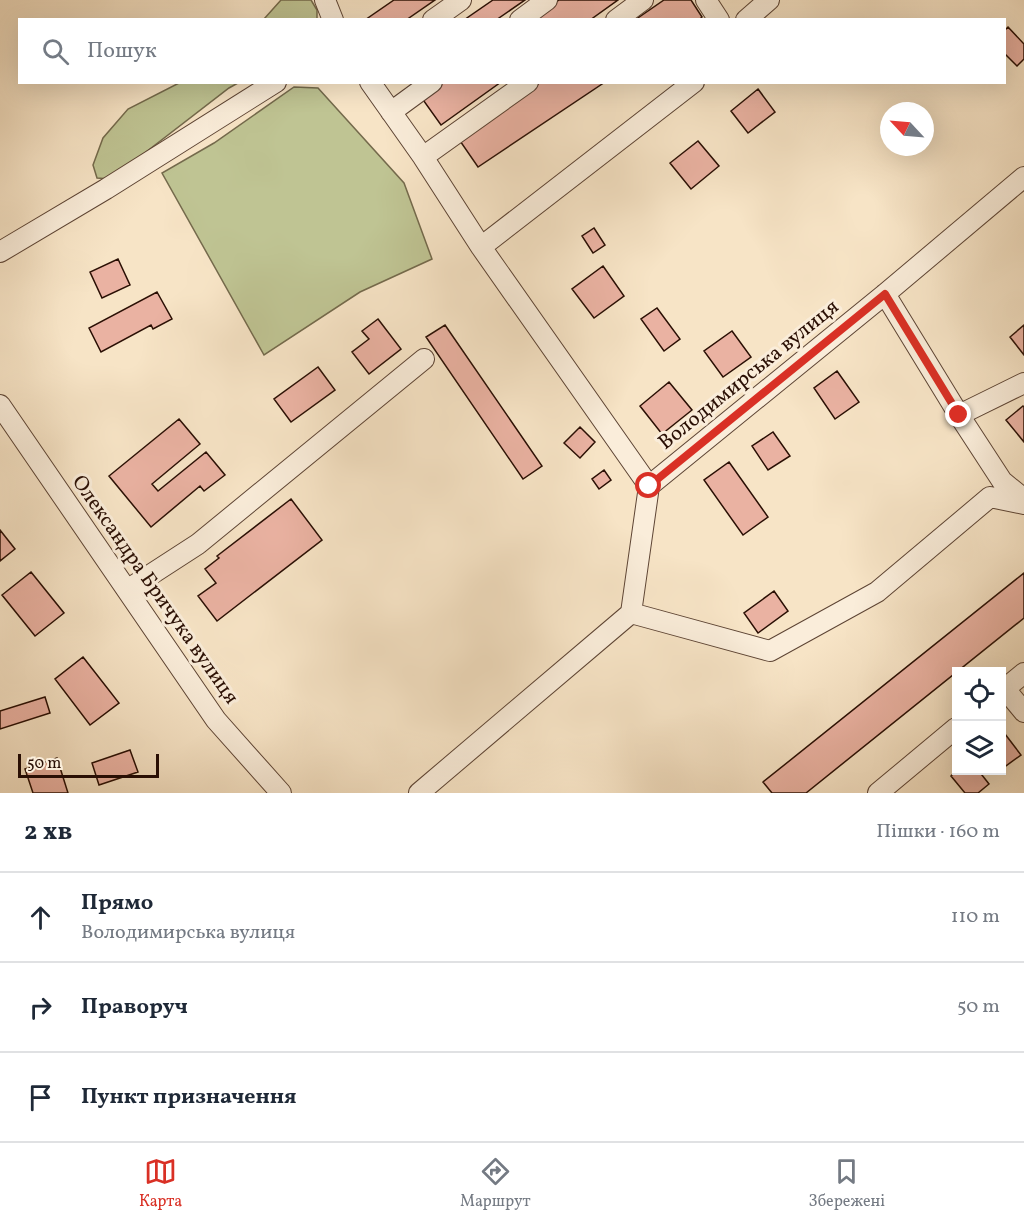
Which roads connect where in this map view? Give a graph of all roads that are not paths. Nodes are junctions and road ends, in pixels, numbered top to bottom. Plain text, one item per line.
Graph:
1 (325, 0) edge
2 (461, 0) edge
3 (547, 0) edge
4 (644, 0) edge
5 (706, 0) edge
6 (769, 0) edge
7 (332, 18) edge
8 (436, 18) edge
9 (523, 18) edge
10 (619, 18) edge
11 (719, 18) edge
12 (748, 18) edge
13 (273, 84) edge
14 (371, 84) edge
15 (429, 84) edge
16 (525, 84) edge
17 (691, 84) edge
18 (391, 112) junction
19 (423, 157) junction
20 (1024, 177) edge
21 (481, 247) junction
22 (0, 252) edge
23 (885, 294) junction
24 (424, 359) dead end
25 (1024, 383) edge
26 (0, 405) edge
27 (959, 415) junction
28 (649, 486) junction
29 (1024, 501) edge
30 (127, 590) junction
31 (631, 613) junction
32 (1024, 673) edge
33 (1006, 688) edge
34 (1006, 693) edge
35 (1024, 712) edge
36 (952, 732) edge
37 (280, 793) edge
38 (418, 793) edge
39 (878, 793) edge

1 - 7 street
2 - 8 street
3 - 9 street
4 - 10 street
5 - 11 street
6 - 12 street
13 - 22 street
14 - 18 street
15 - 18 street
16 - 19 street
17 - 21 street
18 - 19 street
19 - 21 street
20 - 23 street, Володимирська вулиця
21 - 28 street
23 - 27 street
23 - 28 street, Володимирська вулиця
24 - 30 street
25 - 27 street
26 - 30 street, Олександра Бричука вулиця
27 - 29 street
28 - 31 street
29 - 31 street
30 - 37 street, Олександра Бричука вулиця
31 - 38 street
32 - 33 street
34 - 35 street
36 - 39 street

